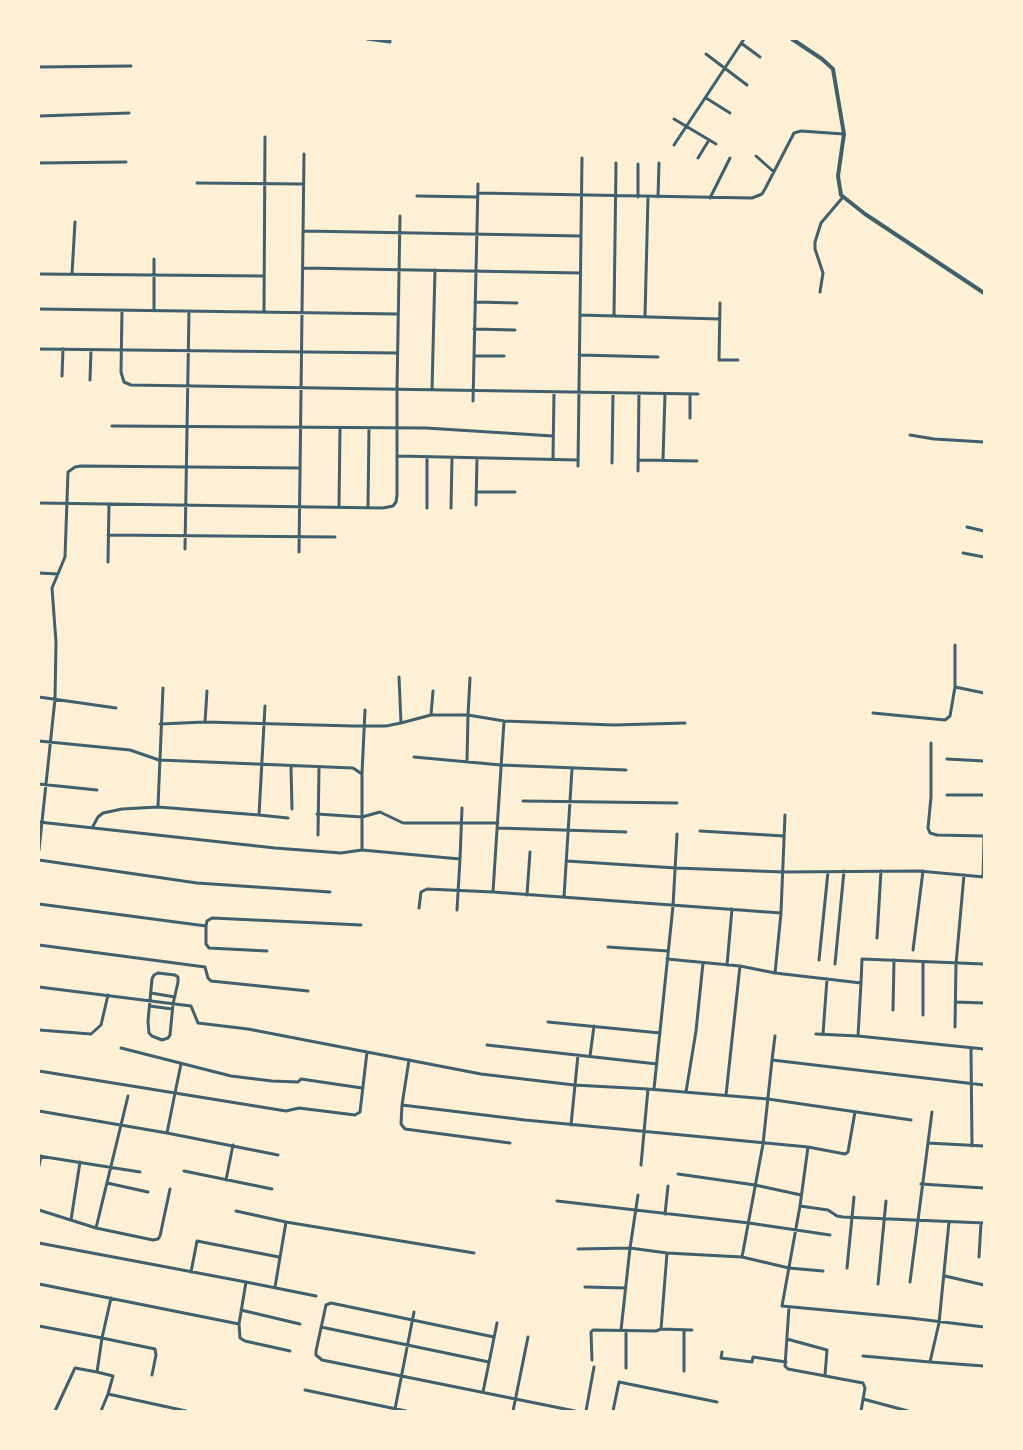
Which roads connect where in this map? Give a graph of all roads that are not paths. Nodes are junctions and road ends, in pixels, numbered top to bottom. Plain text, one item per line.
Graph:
1 (367, 39) edge
2 (390, 39) edge
3 (792, 39) edge
4 (743, 40) edge
5 (706, 54) dead end
6 (760, 57) dead end
7 (131, 66) dead end
8 (39, 67) edge
9 (724, 69) junction
10 (747, 85) dead end
11 (706, 97) junction
12 (730, 112) dead end
13 (129, 114) dead end
14 (39, 116) edge
15 (675, 120) dead end
16 (686, 126) junction
17 (844, 134) junction
18 (265, 137) dead end
19 (710, 140) junction
20 (716, 144) dead end
21 (674, 145) dead end
22 (304, 154) dead end
23 (756, 156) dead end
24 (582, 158) dead end
25 (698, 158) dead end
26 (730, 158) dead end
27 (126, 162) dead end
28 (39, 163) edge
29 (616, 163) dead end
30 (659, 163) dead end
31 (638, 164) dead end
32 (774, 172) junction
33 (197, 183) dead end
34 (265, 183) junction
35 (304, 184) junction
36 (478, 184) dead end
37 (478, 195) junction
38 (417, 196) dead end
39 (582, 196) junction
40 (616, 196) junction
41 (638, 197) junction
42 (648, 197) junction
43 (658, 197) junction
44 (843, 197) junction
45 (710, 198) junction
46 (400, 216) dead end
47 (75, 222) dead end
48 (303, 231) junction
49 (400, 233) junction
50 (477, 234) junction
51 (581, 236) junction
52 (154, 259) dead end
53 (303, 268) junction
54 (399, 270) junction
55 (435, 270) junction
56 (476, 271) junction
57 (580, 273) junction
58 (39, 274) edge
59 (72, 274) junction
60 (154, 275) junction
61 (264, 276) junction
62 (984, 291) edge
63 (820, 292) dead end
64 (475, 302) junction
65 (517, 303) dead end
66 (720, 303) dead end
67 (39, 309) edge
68 (122, 310) junction
69 (154, 310) junction
70 (189, 311) junction
71 (264, 312) junction
72 (302, 312) junction
73 (398, 314) junction
74 (580, 315) junction
75 (614, 316) junction
76 (645, 316) junction
77 (719, 319) junction
78 (474, 329) junction
79 (515, 330) dead end
80 (39, 349) edge
81 (63, 350) junction
82 (91, 350) junction
83 (121, 350) junction
84 (189, 351) junction
85 (301, 352) junction
86 (397, 353) junction
87 (579, 355) junction
88 (474, 356) junction
89 (504, 356) dead end
90 (658, 357) dead end
91 (738, 360) dead end
92 (62, 376) dead end
93 (90, 380) dead end
94 (188, 386) junction
95 (301, 387) junction
96 (397, 389) junction
97 (432, 390) junction
98 (473, 390) junction
99 (554, 392) junction
100 (579, 392) junction
101 (613, 393) junction
102 (639, 393) junction
103 (665, 394) junction
104 (690, 394) junction
105 (698, 394) dead end
106 (472, 401) dead end
107 (690, 418) dead end
108 (112, 426) dead end
109 (187, 427) junction
110 (300, 428) junction
111 (340, 428) junction
112 (369, 428) junction
113 (397, 428) junction
114 (553, 435) junction
115 (910, 435) dead end
116 (984, 442) edge
117 (398, 456) junction
118 (427, 457) junction
119 (452, 457) junction
120 (477, 458) junction
121 (553, 459) junction
122 (578, 460) junction
123 (638, 460) junction
124 (663, 460) junction
125 (697, 461) dead end
126 (612, 463) dead end
127 (578, 466) dead end
128 (187, 467) junction
129 (300, 468) junction
130 (638, 471) dead end
131 (476, 492) junction
132 (515, 492) dead end
133 (39, 503) edge
134 (66, 503) junction
135 (109, 504) junction
136 (186, 505) junction
137 (476, 505) dead end
138 (300, 507) junction
139 (339, 507) junction
140 (368, 508) junction
141 (427, 508) dead end
142 (451, 508) dead end
143 (967, 527) dead end
144 (984, 531) edge
145 (108, 535) junction
146 (186, 536) junction
147 (299, 537) junction
148 (335, 537) dead end
149 (185, 549) dead end
150 (299, 552) dead end
151 (963, 553) dead end
152 (984, 557) edge
153 (108, 562) dead end
154 (39, 573) edge
155 (58, 574) junction
156 (956, 645) dead end
157 (399, 677) dead end
158 (470, 678) dead end
159 (955, 687) junction
160 (163, 688) dead end
161 (207, 691) dead end
162 (433, 691) dead end
163 (984, 693) edge
164 (39, 697) edge
165 (55, 699) junction
166 (265, 706) dead end
167 (116, 708) dead end
168 (365, 710) dead end
169 (873, 713) dead end
170 (431, 714) junction
171 (468, 715) junction
172 (504, 721) junction
173 (206, 722) junction
174 (400, 723) junction
175 (685, 723) dead end
176 (160, 724) junction
177 (265, 724) junction
178 (365, 726) junction
179 (39, 741) edge
180 (52, 742) junction
181 (931, 743) dead end
182 (414, 757) dead end
183 (947, 759) dead end
184 (159, 760) junction
185 (984, 761) edge
186 (467, 762) junction
187 (501, 765) junction
188 (261, 766) junction
189 (291, 767) junction
190 (319, 768) junction
191 (572, 769) junction
192 (626, 770) dead end
193 (362, 774) junction
194 (39, 784) edge
195 (47, 786) junction
196 (97, 790) dead end
197 (947, 795) dead end
198 (984, 795) edge
199 (571, 800) junction
200 (523, 801) dead end
201 (677, 803) dead end
202 (158, 807) junction
203 (462, 808) dead end
204 (292, 809) dead end
205 (317, 814) junction
206 (259, 815) junction
207 (784, 815) dead end
208 (362, 817) junction
209 (288, 818) dead end
210 (41, 822) edge
211 (461, 822) junction
212 (498, 823) junction
213 (92, 828) junction
214 (498, 828) junction
215 (568, 831) junction
216 (700, 831) dead end
217 (626, 832) dead end
218 (677, 834) dead end
219 (318, 835) dead end
220 (784, 836) junction
221 (984, 837) edge
222 (39, 850) edge
223 (362, 850) junction
224 (531, 852) dead end
225 (460, 859) junction
226 (39, 860) edge
227 (567, 861) junction
228 (676, 868) junction
229 (881, 871) junction
230 (923, 871) junction
231 (783, 872) junction
232 (828, 872) junction
233 (844, 872) junction
234 (964, 875) junction
235 (983, 877) edge
236 (459, 890) junction
237 (493, 891) junction
238 (330, 892) dead end
239 (527, 895) junction
240 (564, 897) junction
241 (39, 904) edge
242 (673, 906) junction
243 (419, 908) dead end
244 (732, 909) junction
245 (457, 910) dead end
246 (781, 913) junction
247 (361, 925) dead end
248 (206, 926) junction
249 (877, 938) dead end
250 (39, 945) edge
251 (608, 947) dead end
252 (913, 950) dead end
253 (267, 951) dead end
254 (668, 951) junction
255 (667, 960) junction
256 (819, 960) dead end
257 (894, 960) junction
258 (924, 962) junction
259 (704, 963) junction
260 (835, 964) dead end
261 (956, 964) junction
262 (984, 964) edge
263 (727, 965) junction
264 (740, 966) junction
265 (775, 973) junction
266 (827, 979) junction
267 (861, 983) junction
268 (39, 987) edge
269 (308, 991) dead end
270 (151, 993) junction
271 (108, 995) junction
272 (175, 997) junction
273 (956, 1002) junction
274 (150, 1003) junction
275 (984, 1003) edge
276 (172, 1006) junction
277 (893, 1010) dead end
278 (923, 1015) dead end
279 (548, 1022) dead end
280 (594, 1026) junction
281 (955, 1027) dead end
282 (39, 1030) edge
283 (660, 1033) junction
284 (816, 1034) dead end
285 (823, 1035) junction
286 (775, 1036) dead end
287 (858, 1036) junction
288 (487, 1045) dead end
289 (121, 1048) dead end
290 (971, 1048) junction
291 (984, 1049) edge
292 (367, 1052) junction
293 (578, 1055) junction
294 (590, 1056) junction
295 (409, 1060) junction
296 (772, 1060) junction
297 (181, 1064) junction
298 (657, 1064) junction
299 (39, 1071) edge
300 (972, 1084) junction
301 (574, 1085) junction
302 (984, 1085) edge
303 (362, 1089) junction
304 (648, 1089) junction
305 (654, 1089) junction
306 (686, 1092) junction
307 (175, 1093) junction
308 (726, 1095) junction
309 (128, 1096) dead end
310 (768, 1099) junction
311 (402, 1105) junction
312 (39, 1111) edge
313 (855, 1112) junction
314 (932, 1112) dead end
315 (911, 1120) dead end
316 (122, 1125) junction
317 (571, 1125) junction
318 (645, 1130) junction
319 (166, 1133) junction
320 (510, 1143) dead end
321 (928, 1143) junction
322 (763, 1144) junction
323 (233, 1145) junction
324 (972, 1146) junction
325 (984, 1146) edge
326 (808, 1147) junction
327 (278, 1155) dead end
328 (40, 1156) edge
329 (80, 1162) junction
330 (641, 1165) dead end
331 (39, 1166) edge
332 (110, 1167) junction
333 (184, 1171) dead end
334 (140, 1172) dead end
335 (678, 1174) dead end
336 (226, 1180) junction
337 (107, 1183) junction
338 (921, 1184) junction
339 (755, 1185) junction
340 (668, 1186) dead end
341 (984, 1188) edge
342 (170, 1189) dead end
343 (272, 1189) dead end
344 (148, 1192) dead end
345 (801, 1195) junction
346 (638, 1196) dead end
347 (854, 1197) dead end
348 (557, 1201) dead end
349 (886, 1201) dead end
350 (800, 1206) junction
351 (39, 1210) edge
352 (236, 1211) dead end
353 (635, 1211) junction
354 (665, 1214) junction
355 (853, 1218) junction
356 (885, 1218) junction
357 (917, 1218) junction
358 (71, 1220) junction
359 (286, 1222) junction
360 (949, 1222) junction
361 (748, 1223) junction
362 (983, 1223) edge
363 (96, 1228) junction
364 (796, 1230) junction
365 (830, 1234) dead end
366 (39, 1243) edge
367 (630, 1248) junction
368 (578, 1249) dead end
369 (474, 1253) dead end
370 (667, 1253) junction
371 (279, 1257) junction
372 (742, 1257) junction
373 (979, 1257) dead end
374 (789, 1268) junction
375 (847, 1268) dead end
376 (823, 1271) dead end
377 (191, 1272) junction
378 (945, 1276) junction
379 (246, 1282) junction
380 (910, 1282) dead end
381 (39, 1284) edge
382 (878, 1284) dead end
383 (984, 1285) edge
384 (275, 1287) junction
385 (585, 1287) dead end
386 (626, 1288) junction
387 (315, 1296) dead end
388 (111, 1298) junction
389 (789, 1307) junction
390 (242, 1310) junction
391 (414, 1312) dead end
392 (412, 1319) junction
393 (497, 1323) dead end
394 (939, 1323) junction
395 (239, 1324) junction
396 (300, 1324) dead end
397 (39, 1326) edge
398 (321, 1327) junction
399 (984, 1327) edge
400 (661, 1329) junction
401 (623, 1330) junction
402 (684, 1330) junction
403 (692, 1330) dead end
404 (494, 1337) junction
405 (528, 1337) dead end
406 (102, 1338) junction
407 (787, 1339) junction
408 (407, 1345) junction
409 (290, 1351) dead end
410 (722, 1352) dead end
411 (863, 1356) dead end
412 (592, 1360) dead end
413 (489, 1362) junction
414 (786, 1362) junction
415 (930, 1362) junction
416 (984, 1366) edge
417 (594, 1367) dead end
418 (626, 1368) dead end
419 (684, 1371) dead end
420 (97, 1372) junction
421 (152, 1375) dead end
422 (401, 1375) junction
423 (825, 1375) junction
424 (305, 1390) dead end
425 (483, 1392) junction
426 (108, 1394) junction
427 (515, 1399) junction
428 (863, 1399) junction
429 (717, 1402) dead end
430 (395, 1409) junction
431 (55, 1411) edge
432 (101, 1411) edge
433 (186, 1411) edge
434 (406, 1411) edge
435 (513, 1411) edge
436 (575, 1411) edge
437 (586, 1411) edge
438 (613, 1411) edge
439 (861, 1411) edge
440 (908, 1411) edge

1 - 2 street
3 - 17 street
4 - 6 street
4 - 9 street
5 - 9 street
7 - 8 street
9 - 10 street
9 - 11 street
11 - 12 street
11 - 16 street
13 - 14 street
15 - 16 street
16 - 19 street
16 - 21 street
17 - 32 street
17 - 44 street
18 - 34 street
19 - 20 street
19 - 25 street
22 - 35 street
23 - 32 street
24 - 39 street
26 - 45 street
27 - 28 street
29 - 40 street
30 - 43 street
31 - 41 street
32 - 45 street
33 - 34 street
34 - 35 street
34 - 61 street
35 - 48 street
36 - 37 street
37 - 38 street
37 - 39 street
37 - 50 street
39 - 40 street
39 - 51 street
40 - 41 street
40 - 75 street
41 - 42 street
42 - 43 street
42 - 76 street
43 - 45 street
44 - 62 street
44 - 63 street
46 - 49 street
47 - 59 street
48 - 49 street
48 - 53 street
49 - 50 street
49 - 54 street
50 - 51 street
50 - 56 street
51 - 57 street
52 - 60 street
53 - 54 street
53 - 72 street
54 - 55 street
54 - 73 street
55 - 56 street
55 - 97 street
56 - 57 street
56 - 64 street
57 - 74 street
58 - 59 street
59 - 60 street
60 - 61 street
60 - 69 street
61 - 71 street
64 - 65 street
64 - 78 street
66 - 77 street
67 - 68 street
68 - 69 street
68 - 83 street
69 - 70 street
70 - 71 street
70 - 84 street
71 - 72 street
72 - 73 street
72 - 85 street
73 - 86 street
74 - 75 street
74 - 87 street
75 - 76 street
76 - 77 street
77 - 91 street
78 - 79 street
78 - 88 street
80 - 81 street
81 - 82 street
81 - 92 street
82 - 83 street
82 - 93 street
83 - 84 street
83 - 94 street
84 - 85 street
84 - 94 street
85 - 86 street
85 - 95 street
86 - 96 street
87 - 90 street
87 - 100 street
88 - 89 street
88 - 98 street
94 - 95 street
94 - 109 street
95 - 96 street
95 - 110 street
96 - 97 street
96 - 113 street
97 - 98 street
98 - 99 street
98 - 106 street
99 - 100 street
99 - 114 street
100 - 101 street
100 - 122 street
101 - 102 street
101 - 126 street
102 - 103 street
102 - 123 street
103 - 104 street
103 - 124 street
104 - 105 street
104 - 107 street
108 - 109 street
109 - 110 street
109 - 128 street
110 - 111 street
110 - 129 street
111 - 112 street
111 - 139 street
112 - 113 street
112 - 140 street
113 - 114 street
113 - 117 street
114 - 121 street
115 - 116 street
117 - 118 street
117 - 140 street
118 - 119 street
118 - 141 street
119 - 120 street
119 - 142 street
120 - 121 street
120 - 131 street
121 - 122 street
122 - 127 street
123 - 124 street
123 - 130 street
124 - 125 street
128 - 129 street
128 - 134 street
128 - 136 street
129 - 138 street
131 - 132 street
131 - 137 street
133 - 134 street
134 - 135 street
134 - 155 street
135 - 136 street
135 - 145 street
136 - 138 street
136 - 146 street
138 - 139 street
138 - 147 street
139 - 140 street
143 - 144 street
145 - 146 street
145 - 153 street
146 - 147 street
146 - 149 street
147 - 148 street
147 - 150 street
151 - 152 street
154 - 155 street
155 - 165 street
156 - 159 street
157 - 174 street
158 - 171 street
159 - 163 street
159 - 169 street
160 - 176 street
161 - 173 street
162 - 170 street
164 - 165 street
165 - 167 street
165 - 180 street
166 - 177 street
168 - 178 street
170 - 171 street
170 - 174 street
171 - 172 street
171 - 186 street
172 - 175 street
172 - 187 street
173 - 176 street
173 - 177 street
174 - 178 street
176 - 184 street
177 - 178 street
177 - 188 street
178 - 193 street
179 - 180 street
180 - 184 street
180 - 195 street
181 - 221 street
182 - 186 street
183 - 185 street
184 - 188 street
184 - 202 street
186 - 187 street
187 - 191 street
187 - 212 street
188 - 189 street
188 - 206 street
189 - 190 street
189 - 204 street
190 - 193 street
190 - 205 street
191 - 192 street
191 - 199 street
193 - 208 street
194 - 195 street
195 - 196 street
195 - 210 street
197 - 198 street
199 - 200 street
199 - 201 street
199 - 215 street
202 - 206 street
202 - 213 street
203 - 211 street
205 - 208 street
205 - 219 street
206 - 209 street
207 - 220 street
208 - 211 street
208 - 223 street
210 - 213 street
210 - 222 street
211 - 212 street
211 - 225 street
212 - 214 street
213 - 223 street
214 - 215 street
214 - 237 street
215 - 217 street
215 - 227 street
216 - 220 street
218 - 228 street
220 - 231 street
221 - 235 street
223 - 225 street
224 - 239 street
225 - 236 street
226 - 238 street
227 - 228 street
227 - 240 street
228 - 231 street
228 - 242 street
229 - 230 street
229 - 233 street
229 - 249 street
230 - 234 street
230 - 252 street
231 - 232 street
231 - 246 street
232 - 233 street
232 - 256 street
233 - 260 street
234 - 235 street
234 - 261 street
236 - 237 street
236 - 243 street
236 - 245 street
237 - 239 street
239 - 240 street
240 - 242 street
241 - 248 street
242 - 244 street
242 - 254 street
244 - 246 street
244 - 263 street
246 - 265 street
247 - 248 street
248 - 253 street
250 - 269 street
251 - 254 street
254 - 255 street
255 - 259 street
255 - 283 street
257 - 258 street
257 - 267 street
257 - 277 street
258 - 261 street
258 - 278 street
259 - 263 street
259 - 306 street
261 - 262 street
261 - 273 street
263 - 264 street
264 - 265 street
264 - 308 street
265 - 266 street
266 - 267 street
266 - 285 street
267 - 287 street
268 - 271 street
270 - 272 street
270 - 272 street
270 - 274 street
271 - 274 street
271 - 282 street
272 - 276 street
273 - 275 street
273 - 281 street
274 - 276 street
274 - 276 street
276 - 292 street
279 - 280 street
280 - 283 street
280 - 294 street
283 - 298 street
284 - 285 street
285 - 287 street
286 - 296 street
287 - 290 street
288 - 293 street
289 - 297 street
290 - 291 street
290 - 300 street
292 - 295 street
292 - 303 street
293 - 294 street
293 - 301 street
294 - 298 street
295 - 301 street
295 - 311 street
296 - 300 street
296 - 310 street
297 - 303 street
297 - 307 street
298 - 305 street
299 - 307 street
300 - 302 street
300 - 324 street
301 - 304 street
301 - 317 street
303 - 307 street
304 - 305 street
304 - 318 street
305 - 306 street
306 - 308 street
307 - 319 street
308 - 310 street
309 - 316 street
310 - 313 street
310 - 322 street
311 - 317 street
311 - 320 street
312 - 316 street
313 - 315 street
313 - 326 street
314 - 321 street
316 - 319 street
316 - 332 street
317 - 318 street
318 - 322 street
318 - 330 street
319 - 323 street
321 - 324 street
321 - 338 street
322 - 326 street
322 - 339 street
323 - 327 street
323 - 336 street
324 - 325 street
326 - 345 street
328 - 329 street
328 - 331 street
329 - 332 street
329 - 358 street
332 - 334 street
332 - 337 street
333 - 336 street
335 - 339 street
336 - 343 street
337 - 344 street
337 - 363 street
338 - 341 street
338 - 357 street
339 - 345 street
339 - 361 street
340 - 354 street
342 - 363 street
345 - 350 street
346 - 353 street
347 - 355 street
348 - 353 street
349 - 356 street
350 - 355 street
350 - 364 street
351 - 358 street
352 - 359 street
353 - 354 street
353 - 367 street
354 - 361 street
355 - 356 street
355 - 375 street
356 - 357 street
356 - 382 street
357 - 360 street
357 - 380 street
358 - 363 street
359 - 369 street
359 - 371 street
360 - 362 street
360 - 378 street
361 - 364 street
361 - 372 street
362 - 373 street
364 - 365 street
364 - 374 street
366 - 377 street
367 - 368 street
367 - 370 street
367 - 386 street
370 - 372 street
370 - 400 street
371 - 377 street
371 - 384 street
372 - 374 street
374 - 376 street
374 - 389 street
377 - 379 street
378 - 383 street
378 - 394 street
379 - 384 street
379 - 390 street
381 - 388 street
384 - 387 street
385 - 386 street
386 - 401 street
388 - 395 street
388 - 406 street
389 - 394 street
389 - 407 street
390 - 395 street
390 - 396 street
391 - 392 street
392 - 398 street
392 - 404 street
392 - 408 street
393 - 404 street
394 - 399 street
394 - 415 street
395 - 409 street
397 - 406 street
398 - 408 street
398 - 422 street
400 - 401 street
400 - 402 street
401 - 412 street
401 - 418 street
402 - 403 street
402 - 419 street
404 - 413 street
405 - 427 street
406 - 420 street
406 - 421 street
407 - 414 street
407 - 423 street
408 - 413 street
408 - 422 street
410 - 414 street
411 - 415 street
413 - 425 street
414 - 423 street
415 - 416 street
417 - 437 street
420 - 426 street
420 - 431 street
422 - 425 street
422 - 430 street
423 - 428 street
424 - 430 street
425 - 427 street
426 - 432 street
426 - 433 street
427 - 435 street
427 - 436 street
428 - 439 street
428 - 440 street
429 - 438 street
430 - 434 street

